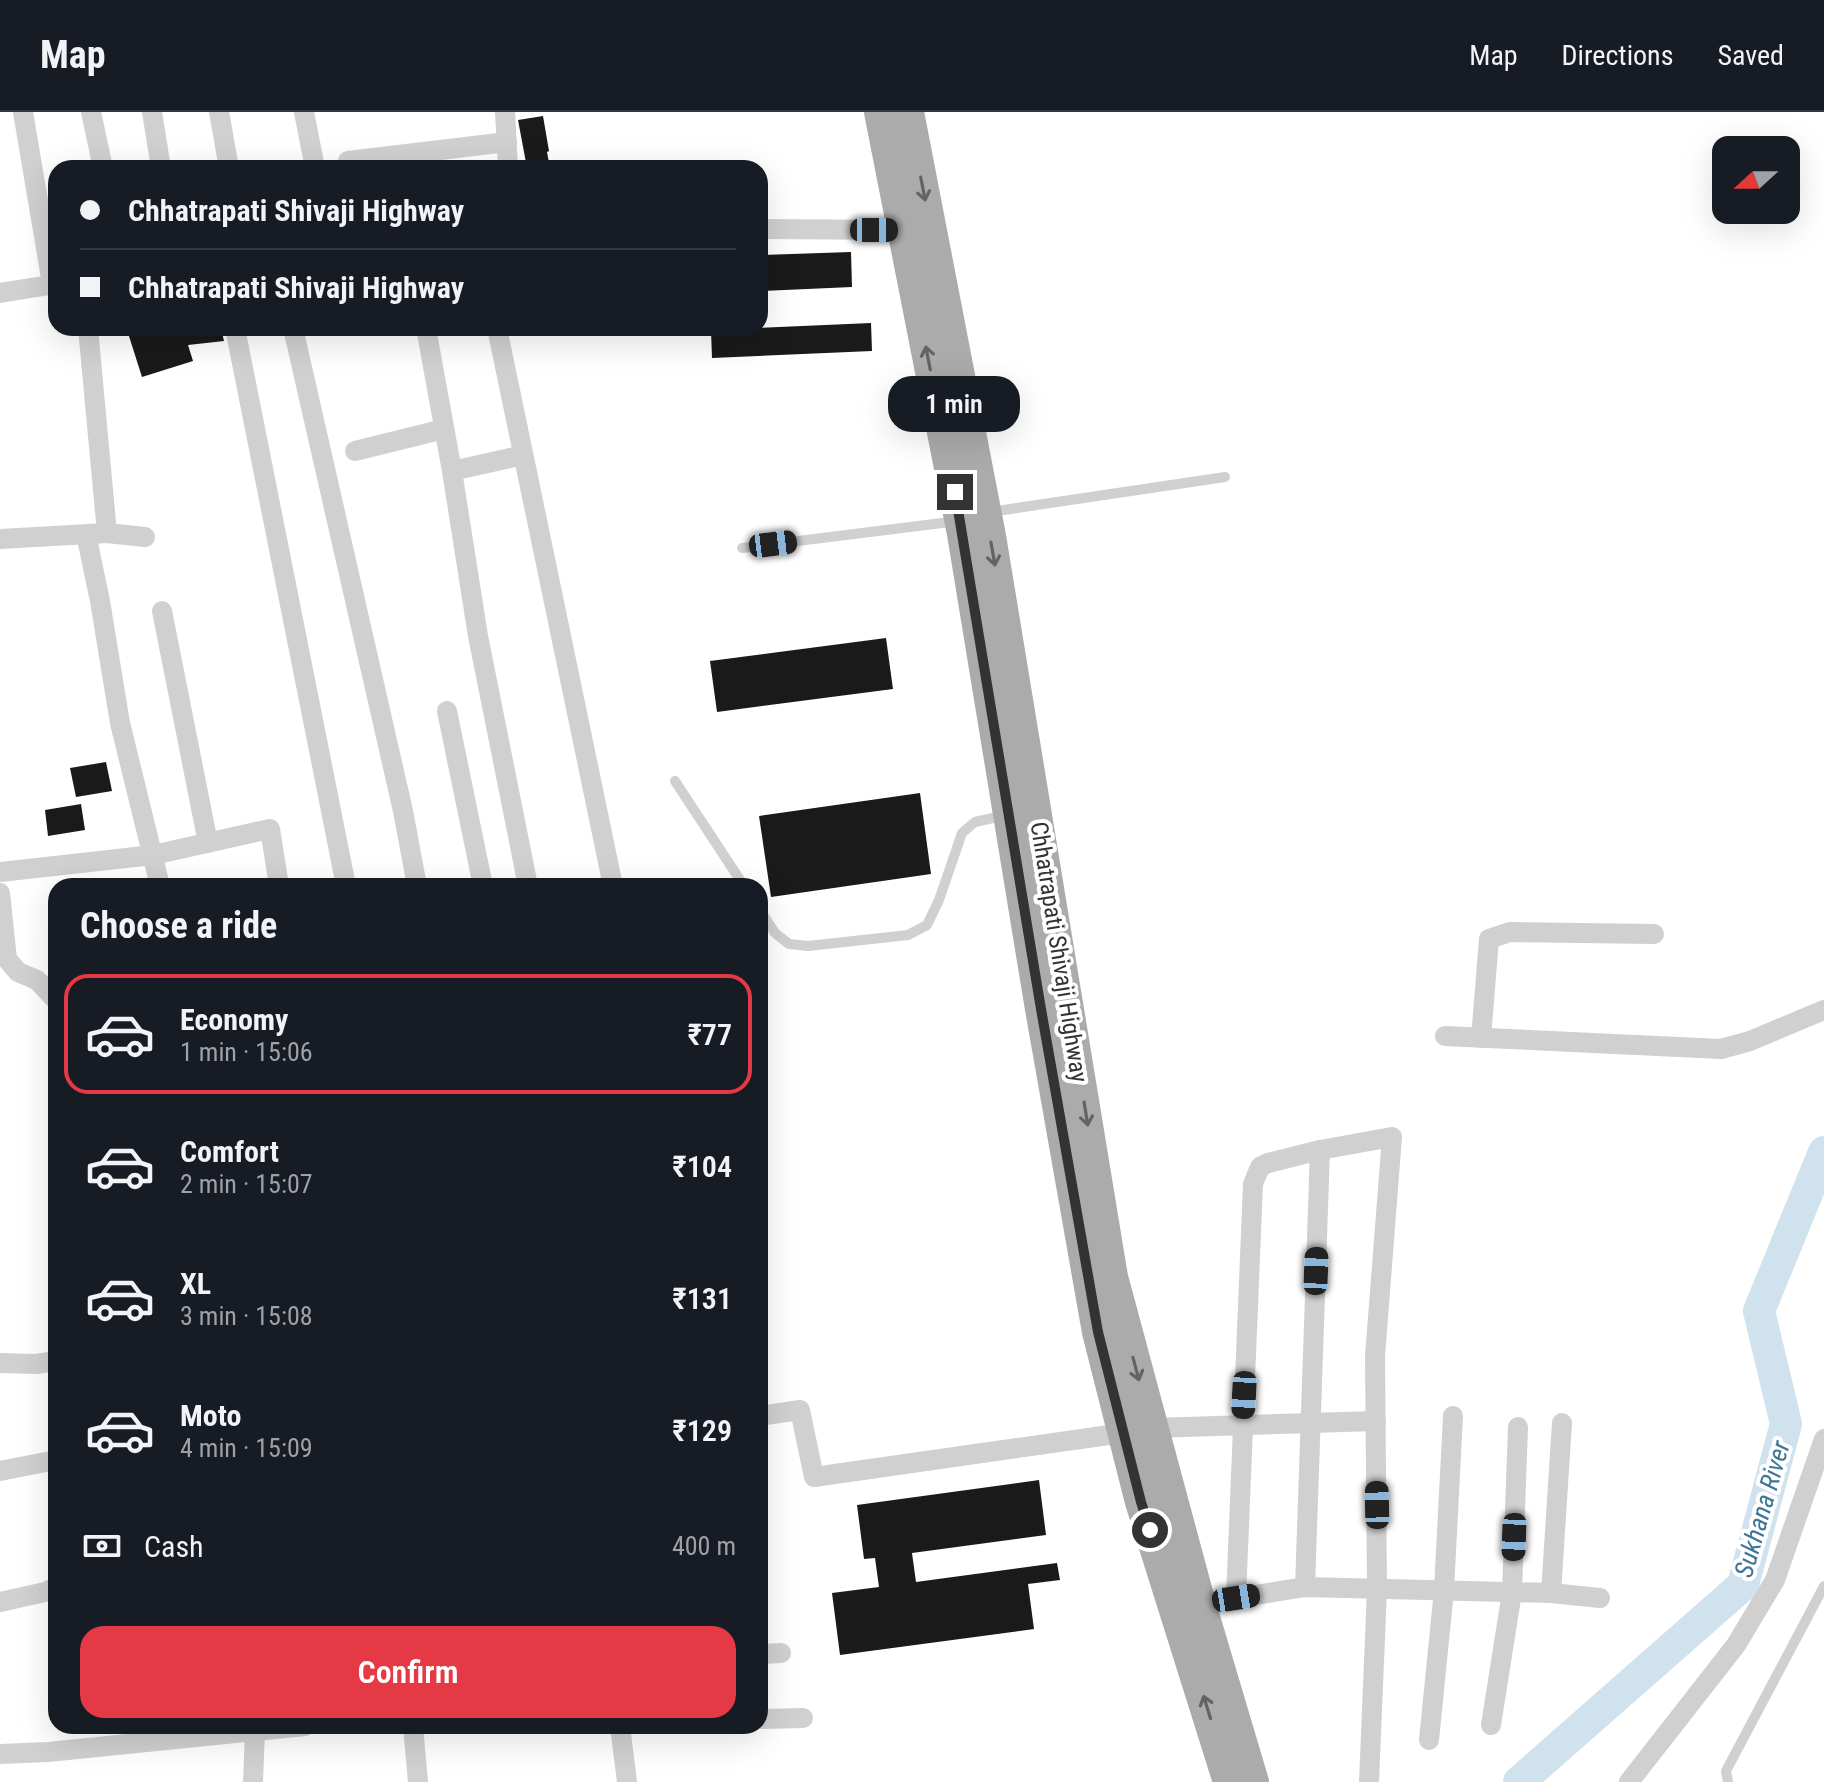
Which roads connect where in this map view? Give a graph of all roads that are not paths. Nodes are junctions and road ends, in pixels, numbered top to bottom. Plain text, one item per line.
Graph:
1 (23, 112) edge
2 (91, 112) edge
3 (152, 112) edge
4 (219, 112) edge
5 (304, 112) edge
6 (505, 112) edge
7 (880, 112) edge
8 (908, 112) edge
9 (507, 142) junction
10 (101, 160) edge
11 (160, 160) edge
12 (228, 160) edge
13 (313, 160) edge
14 (356, 160) edge
15 (508, 160) edge
16 (916, 227) junction
17 (768, 229) edge
18 (48, 251) edge
19 (48, 285) edge
20 (0, 293) edge
21 (89, 336) edge
22 (237, 336) edge
23 (295, 336) edge
24 (427, 336) edge
25 (499, 336) edge
26 (444, 429) junction
27 (355, 451) dead end
28 (523, 455) junction
29 (452, 471) junction
30 (1225, 477) dead end
31 (973, 517) junction
32 (107, 533) junction
33 (86, 534) junction
34 (145, 537) dead end
35 (0, 539) edge
36 (742, 548) dead end
37 (162, 611) dead end
38 (447, 711) dead end
39 (675, 781) dead end
40 (1009, 814) junction
41 (208, 843) junction
42 (153, 855) junction
43 (0, 872) edge
44 (158, 878) edge
45 (278, 878) edge
46 (344, 878) edge
47 (416, 878) edge
48 (481, 878) edge
49 (526, 878) edge
50 (611, 878) edge
51 (739, 878) edge
52 (0, 893) edge
53 (768, 922) edge
54 (1654, 934) dead end
55 (48, 992) edge
56 (1824, 1010) edge
57 (1445, 1036) dead end
58 (1481, 1038) junction
59 (1320, 1150) junction
60 (48, 1362) edge
61 (0, 1363) edge
62 (768, 1415) edge
63 (1453, 1416) dead end
64 (1376, 1421) junction
65 (1310, 1423) junction
66 (1562, 1423) dead end
67 (1242, 1425) junction
68 (1518, 1427) dead end
69 (1137, 1430) junction
70 (1824, 1439) edge
71 (48, 1462) edge
72 (0, 1471) edge
73 (1824, 1586) edge
74 (1305, 1587) junction
75 (1377, 1589) junction
76 (1444, 1590) junction
77 (48, 1591) edge
78 (1512, 1592) junction
79 (1551, 1593) junction
80 (1236, 1598) junction
81 (1600, 1598) dead end
82 (0, 1602) edge
83 (1200, 1604) junction
84 (803, 1718) dead end
85 (768, 1719) edge
86 (1491, 1725) dead end
87 (234, 1734) edge
88 (255, 1734) edge
89 (414, 1734) edge
90 (621, 1734) edge
91 (1429, 1740) dead end
92 (0, 1754) edge
93 (253, 1782) edge
94 (418, 1782) edge
95 (627, 1782) edge
96 (1229, 1782) edge
97 (1253, 1782) edge
98 (1369, 1782) edge
99 (1629, 1782) edge
100 (1728, 1782) edge

1 - 18 street
2 - 10 street
3 - 11 street
4 - 12 street
5 - 13 street
6 - 9 street
7 - 16 main road, Chhatrapati Shivaji Highway
8 -> 16 main road, Chhatrapati Shivaji Highway
9 - 14 street
9 - 15 street
16 - 17 street
16 - 31 main road, Chhatrapati Shivaji Highway
19 - 20 street
21 - 32 street
22 - 46 street
23 - 47 street
24 - 26 street
25 - 28 street
26 - 27 street
26 - 29 street
28 - 29 street
28 - 50 street
29 - 49 street
30 - 31 lane
31 - 36 lane
31 - 40 main road, Chhatrapati Shivaji Highway
31 -> 69 main road, Chhatrapati Shivaji Highway
32 - 33 street
32 - 34 street
33 - 35 street
33 - 42 street
37 - 41 street
38 - 48 street
39 - 51 lane
40 - 53 lane
40 - 69 main road, Chhatrapati Shivaji Highway
41 - 42 street
41 - 45 street
42 - 43 street
42 - 44 street
52 - 55 street
54 - 58 street
56 - 58 street
57 - 58 street
59 - 64 street
59 - 65 street
59 - 67 street
60 - 61 street
62 - 69 street
63 - 76 street
64 - 65 street
64 - 75 street
65 - 67 street
65 - 74 street
66 - 79 street
67 - 69 street
67 - 80 street
68 - 78 street
69 - 83 main road, Chhatrapati Shivaji Highway
96 -> 69 main road, Chhatrapati Shivaji Highway
70 - 99 street
71 - 72 street
73 - 100 lane
74 - 75 street
74 - 80 street
75 - 76 street
75 - 98 street
76 - 78 street
76 - 91 street
77 - 82 street
78 - 79 street
78 - 86 street
79 - 81 street
80 - 83 street
83 - 97 main road, Chhatrapati Shivaji Highway
84 - 85 street
87 - 92 street
88 - 93 street
89 - 94 street
90 - 95 street

